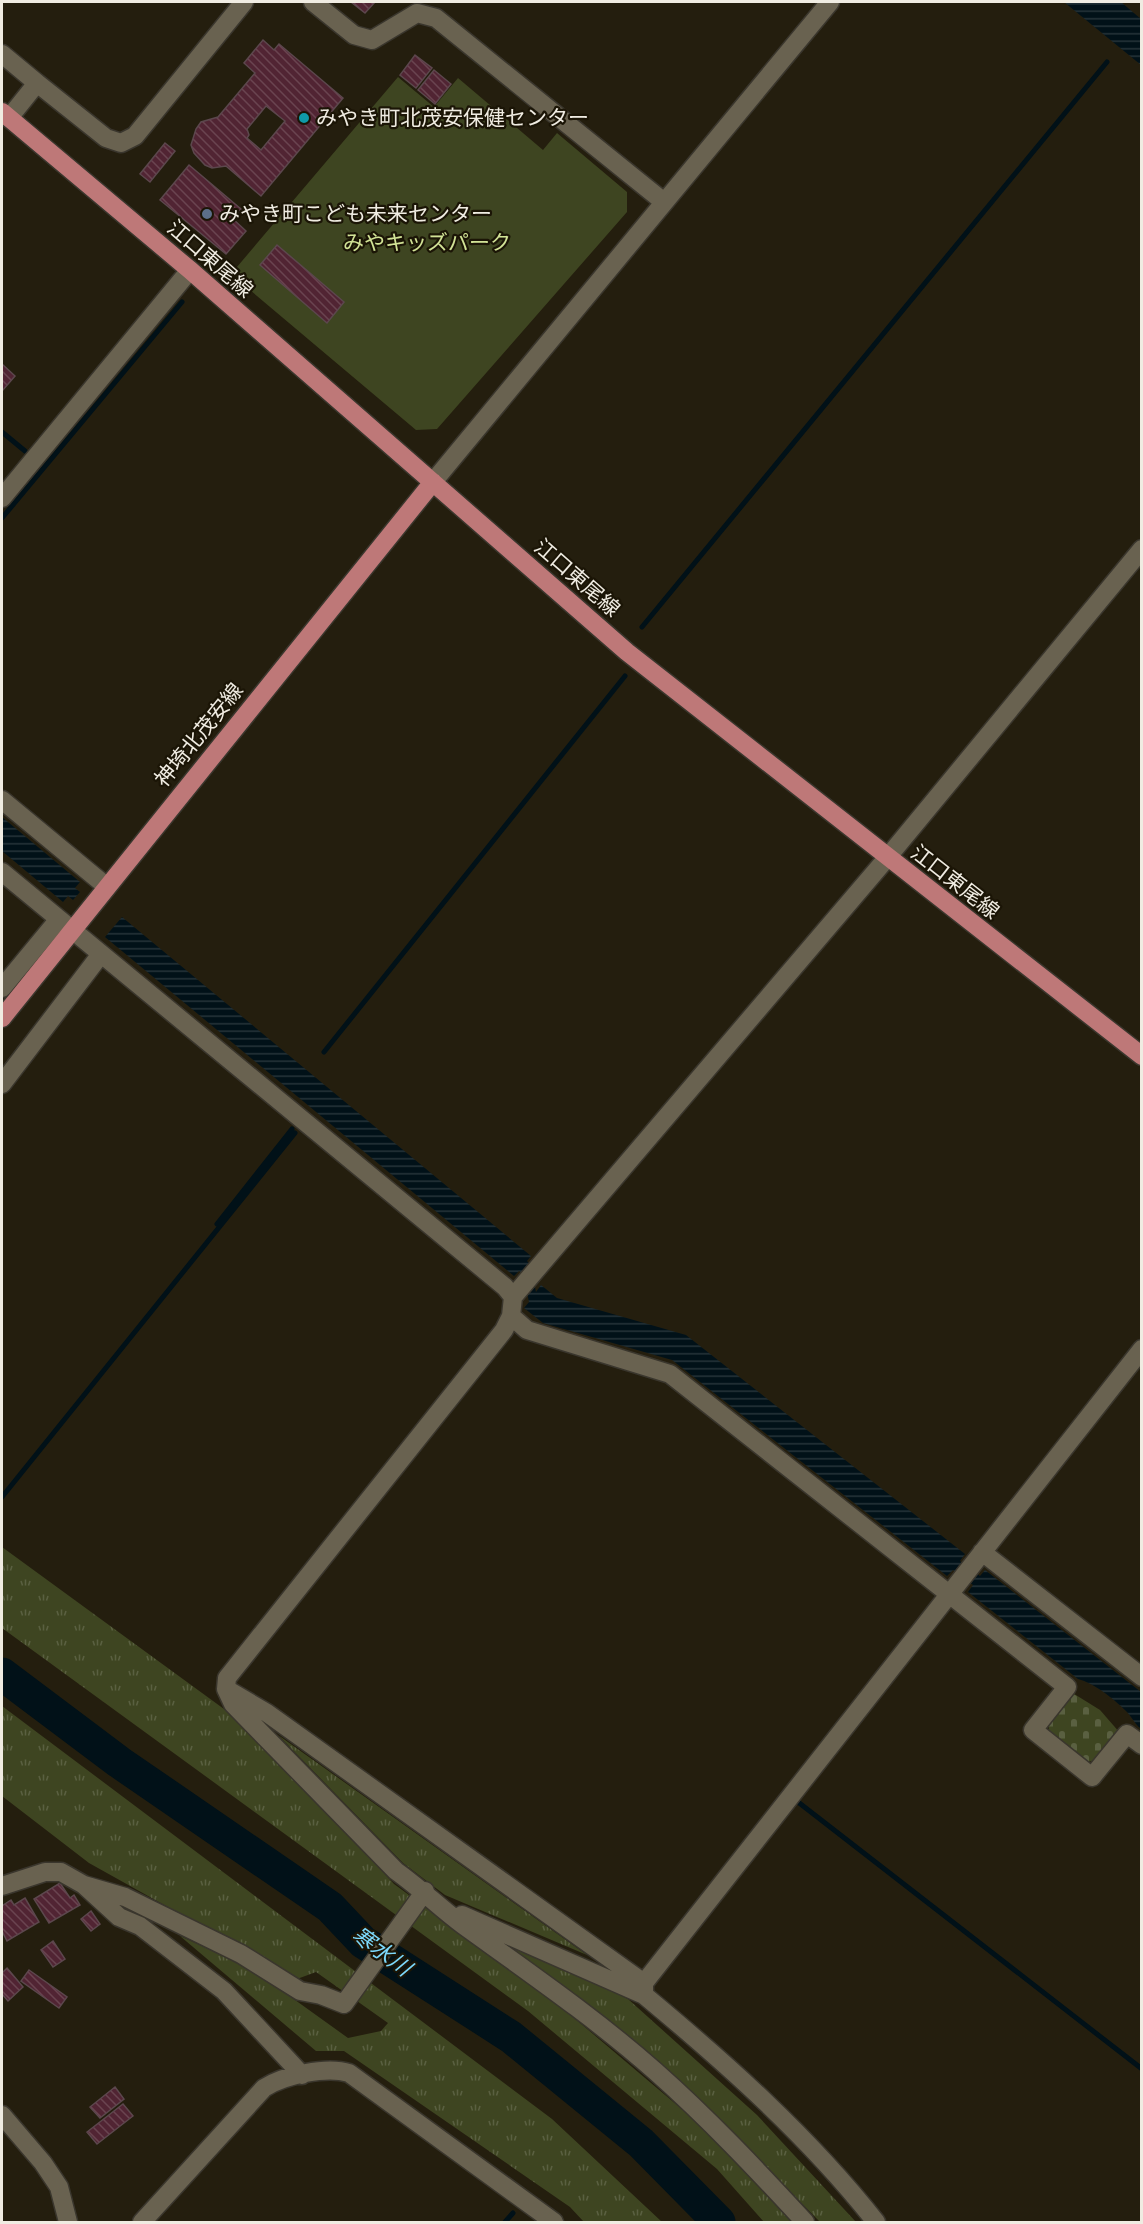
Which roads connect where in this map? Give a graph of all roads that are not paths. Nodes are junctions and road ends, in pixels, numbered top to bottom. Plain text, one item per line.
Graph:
1 (244, 2) edge
2 (313, 2) edge
3 (830, 2) edge
4 (2, 54) edge
5 (37, 83) junction
6 (5, 115) edge
7 (664, 202) junction
8 (190, 270) junction
9 (433, 482) junction
10 (2, 498) edge
11 (1142, 549) edge
12 (2, 800) edge
13 (887, 858) junction
14 (2, 872) edge
15 (106, 886) junction
16 (66, 924) junction
17 (101, 954) junction
18 (2, 988) edge
19 (2, 1018) edge
20 (1142, 1056) edge
21 (2, 1084) edge
22 (523, 1286) junction
23 (511, 1316) junction
24 (1142, 1349) edge
25 (982, 1551) junction
26 (949, 1594) junction
27 (1142, 1677) edge
28 (226, 1689) junction
29 (1142, 1745) edge
30 (84, 1885) junction
31 (2, 1886) edge
32 (421, 1895) junction
33 (441, 1905) junction
34 (644, 1989) junction
35 (302, 2075) junction
36 (2, 2115) edge
37 (68, 2223) edge
38 (142, 2223) edge
39 (554, 2223) edge
40 (805, 2223) edge
41 (876, 2223) edge

1 - 5 street
2 - 7 street
3 - 7 street
4 - 5 street
5 - 6 street
6 - 8 main road, 江口東尾線
7 - 9 street
8 - 9 main road, 江口東尾線
8 - 10 street
9 - 13 main road, 江口東尾線
9 - 15 main road, 神埼北茂安線
11 - 13 street
12 - 15 street
13 - 20 main road, 江口東尾線
13 - 22 street
14 - 16 street
15 - 16 main road, 神埼北茂安線
16 - 17 street
16 - 18 street
16 - 19 main road, 神埼北茂安線
17 - 21 street
17 - 22 street
22 - 23 street
23 - 26 street
23 - 28 street
24 - 25 street
25 - 26 street
25 - 27 street
26 - 29 street
26 - 34 street
28 - 32 street
28 - 34 street
30 - 31 street
30 - 32 street
30 - 35 street
32 - 33 street
33 - 34 street
33 - 40 street
34 - 41 street
35 - 38 street
35 - 39 street
36 - 37 street

